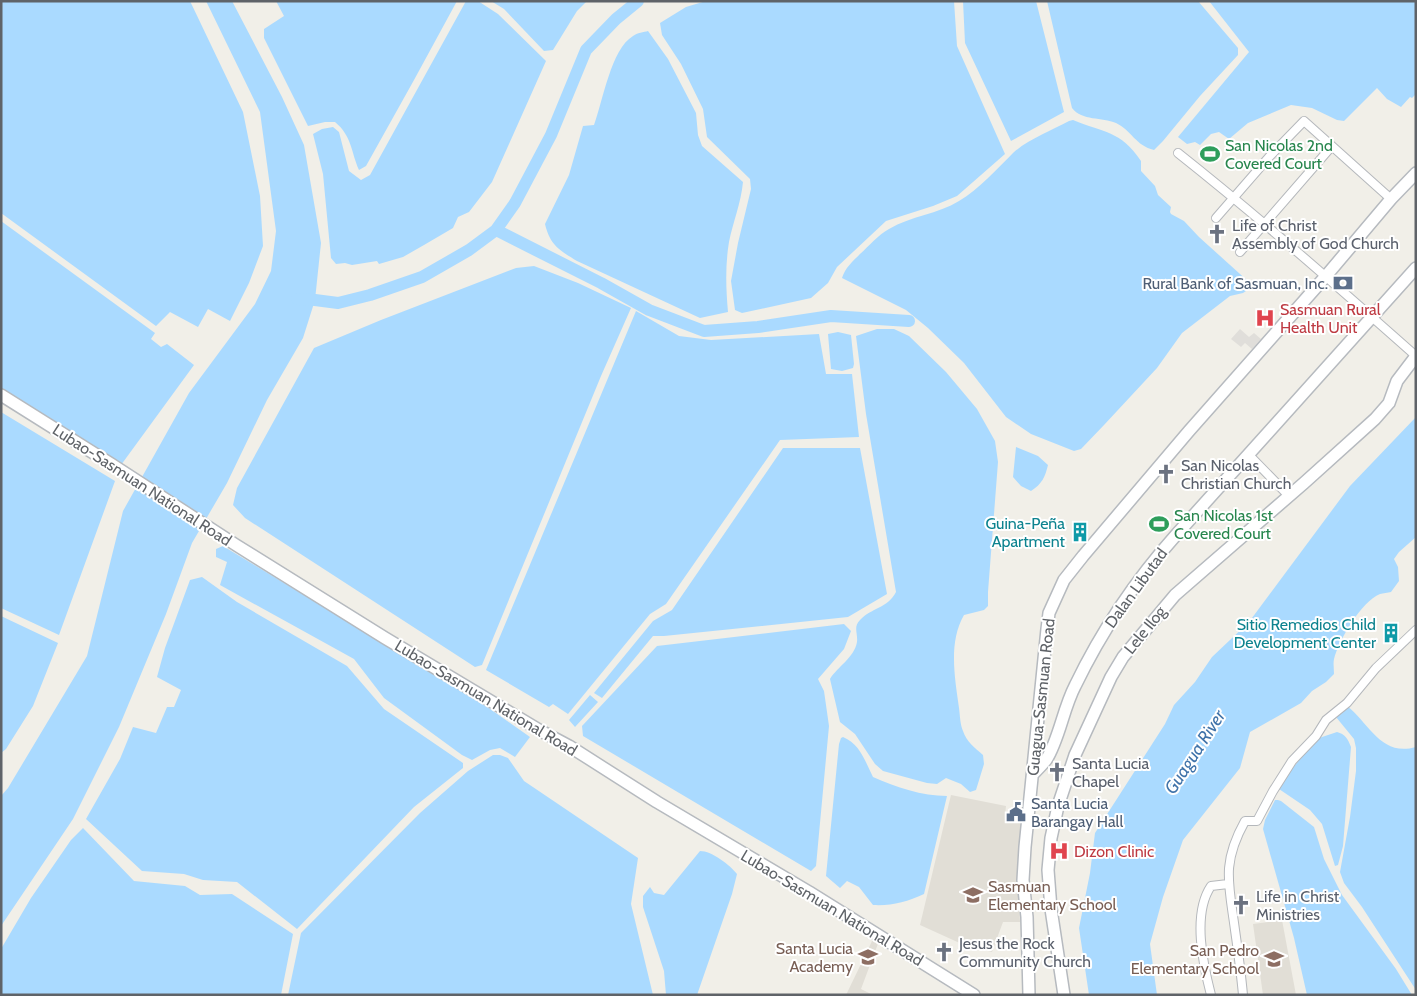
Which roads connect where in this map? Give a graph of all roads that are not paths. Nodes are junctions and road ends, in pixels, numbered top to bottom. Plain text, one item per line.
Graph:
1 (1332, 146) junction
2 (1178, 153) dead end
3 (1416, 173) edge
4 (1234, 198) junction
5 (1391, 198) junction
6 (1216, 218) dead end
7 (1264, 224) junction
8 (1240, 252) dead end
9 (1416, 268) edge
10 (1326, 276) junction
11 (1371, 317) junction
12 (1416, 356) edge
13 (1, 395) edge
14 (1249, 456) junction
15 (1289, 496) junction
16 (1416, 630) edge
17 (1033, 774) junction
18 (1228, 884) junction
19 (974, 995) edge
20 (1029, 995) edge
21 (1064, 995) edge
22 (1210, 995) edge
23 (1243, 995) edge

1 - 4 street
1 - 5 street
1 - 7 street
2 - 4 street
3 - 5 main road, Guagua-Sasmuan Road
4 - 6 street
4 - 7 street
5 - 10 main road, Guagua-Sasmuan Road
7 - 8 street
7 - 10 street
9 - 11 main road, Dalan Libutad
10 - 11 street
10 - 17 main road, Guagua-Sasmuan Road
11 - 12 street
11 - 14 main road, Dalan Libutad
12 - 15 main road, Lele Ilog
13 - 19 main road, Lubao-Sasmuan National Road
14 - 15 street
14 - 17 main road, Dalan Libutad
15 - 21 main road, Lele Ilog
16 - 18 street
17 - 20 main road, Guagua-Sasmuan Road
18 - 22 street
18 - 23 street

